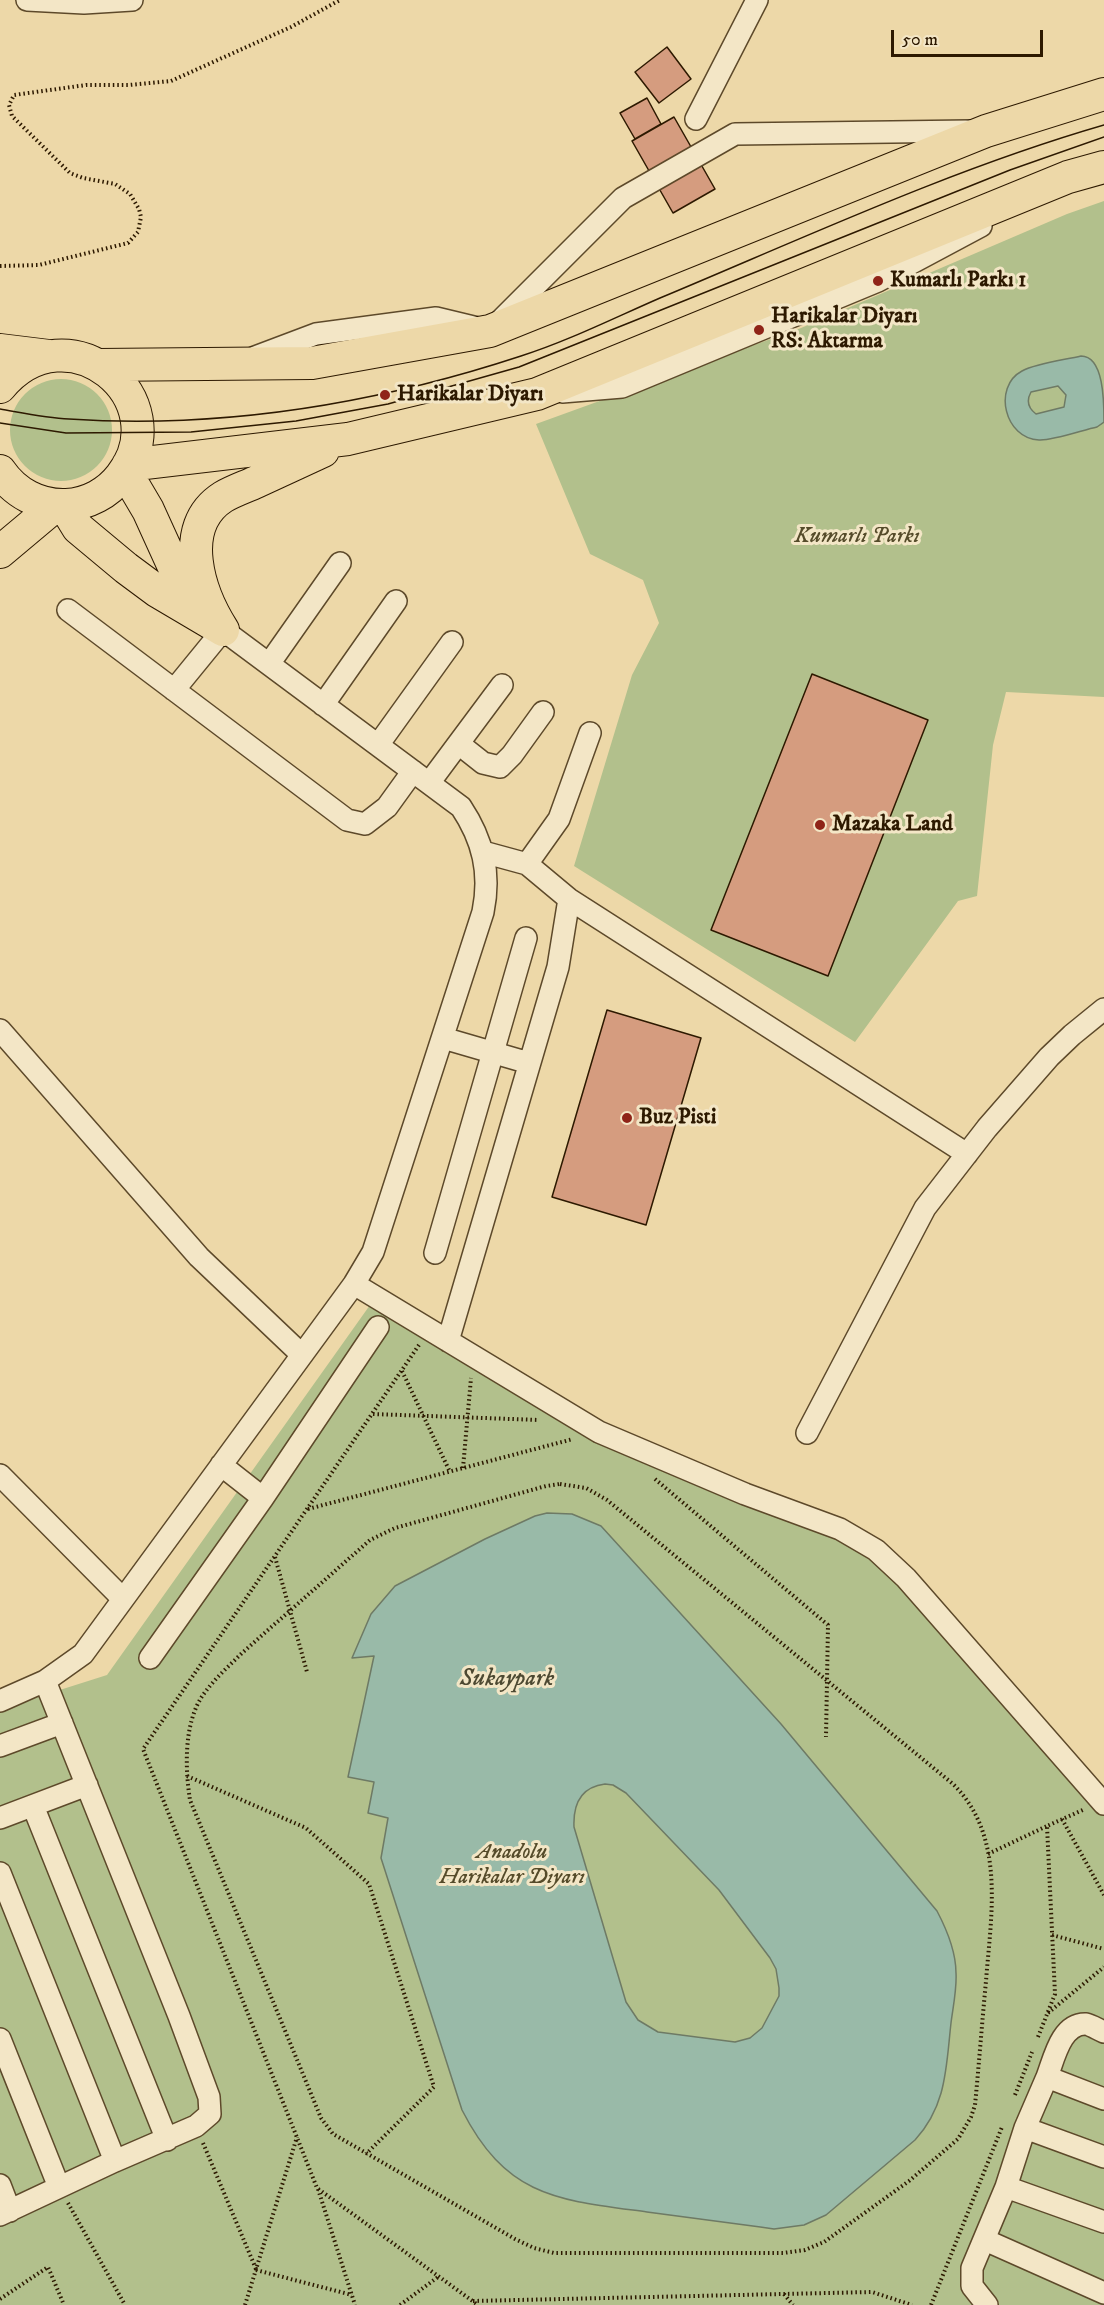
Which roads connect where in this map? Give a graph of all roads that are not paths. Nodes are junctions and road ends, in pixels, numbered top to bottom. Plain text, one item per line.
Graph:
1 (27, 0) edge
2 (132, 0) edge
3 (757, 0) edge
4 (1104, 94) edge
5 (696, 119) dead end
6 (986, 131) junction
7 (1104, 166) edge
8 (490, 331) junction
9 (0, 350) edge
10 (50, 356) junction
11 (99, 365) junction
12 (0, 387) edge
13 (348, 439) junction
14 (126, 468) junction
15 (0, 471) edge
16 (60, 505) junction
17 (0, 552) edge
18 (340, 563) dead end
19 (396, 600) dead end
20 (68, 610) dead end
21 (223, 630) junction
22 (452, 642) dead end
23 (269, 664) junction
24 (502, 685) dead end
25 (174, 690) junction
26 (323, 705) junction
27 (543, 712) dead end
28 (590, 733) dead end
29 (459, 744) junction
30 (378, 745) junction
31 (421, 777) junction
32 (483, 852) junction
33 (527, 864) junction
34 (569, 899) junction
35 (526, 938) dead end
36 (1104, 1009) edge
37 (0, 1030) edge
38 (443, 1038) junction
39 (491, 1052) junction
40 (529, 1063) junction
41 (967, 1154) junction
42 (435, 1253) dead end
43 (354, 1284) junction
44 (378, 1327) dead end
45 (439, 1335) junction
46 (302, 1355) junction
47 (807, 1433) dead end
48 (221, 1465) junction
49 (0, 1475) edge
50 (263, 1498) junction
51 (123, 1599) junction
52 (150, 1658) dead end
53 (45, 1681) junction
54 (0, 1701) edge
55 (62, 1723) junction
56 (0, 1746) edge
57 (87, 1785) junction
58 (1104, 1804) edge
59 (33, 1806) junction
60 (0, 1818) edge
61 (0, 1873) edge
62 (1104, 2032) edge
63 (0, 2039) edge
64 (1047, 2076) junction
65 (1104, 2098) edge
66 (1025, 2128) junction
67 (166, 2140) junction
68 (1104, 2157) edge
69 (115, 2161) junction
70 (0, 2185) edge
71 (59, 2187) junction
72 (1006, 2187) junction
73 (5, 2213) edge
74 (1104, 2222) edge
75 (985, 2240) junction
76 (1104, 2293) edge
77 (987, 2305) edge

1 - 2 street
3 - 5 street
4 - 6 highway
6 - 8 highway
6 - 8 street
7 - 13 highway
8 - 11 highway
9 - 10 highway
10 - 11 highway
10 - 12 highway
11 - 14 highway
13 - 14 highway
13 - 21 highway
14 - 16 highway
14 - 21 highway
15 - 16 highway
16 - 17 highway
16 - 21 highway
18 - 23 street
19 - 26 street
20 - 25 street
21 - 23 street
21 - 25 street
22 - 30 street
23 - 26 street
24 - 29 street
25 - 31 street
26 - 30 street
27 - 29 street
28 - 33 street
29 - 31 street
30 - 31 street
31 - 32 street
32 - 33 street
32 - 38 street
33 - 34 street
34 - 40 street
34 - 41 street
35 - 39 street
36 - 41 street
37 - 46 street
38 - 39 street
38 - 43 street
39 - 40 street
39 - 42 street
40 - 45 street
41 - 47 street
43 - 45 street
43 - 46 street
44 - 50 street
45 - 58 street
46 - 48 street
48 - 50 street
48 - 51 street
49 - 51 street
50 - 52 street
51 - 53 street
53 - 54 street
53 - 55 street
55 - 56 street
55 - 57 street
57 - 59 street
57 - 67 street
59 - 60 street
59 - 67 street
61 - 69 street
62 - 64 street
63 - 71 street
64 - 65 street
64 - 66 street
66 - 68 street
66 - 72 street
67 - 69 street
69 - 71 street
70 - 73 street
71 - 73 street
72 - 74 street
72 - 75 street
75 - 76 street
75 - 77 street

